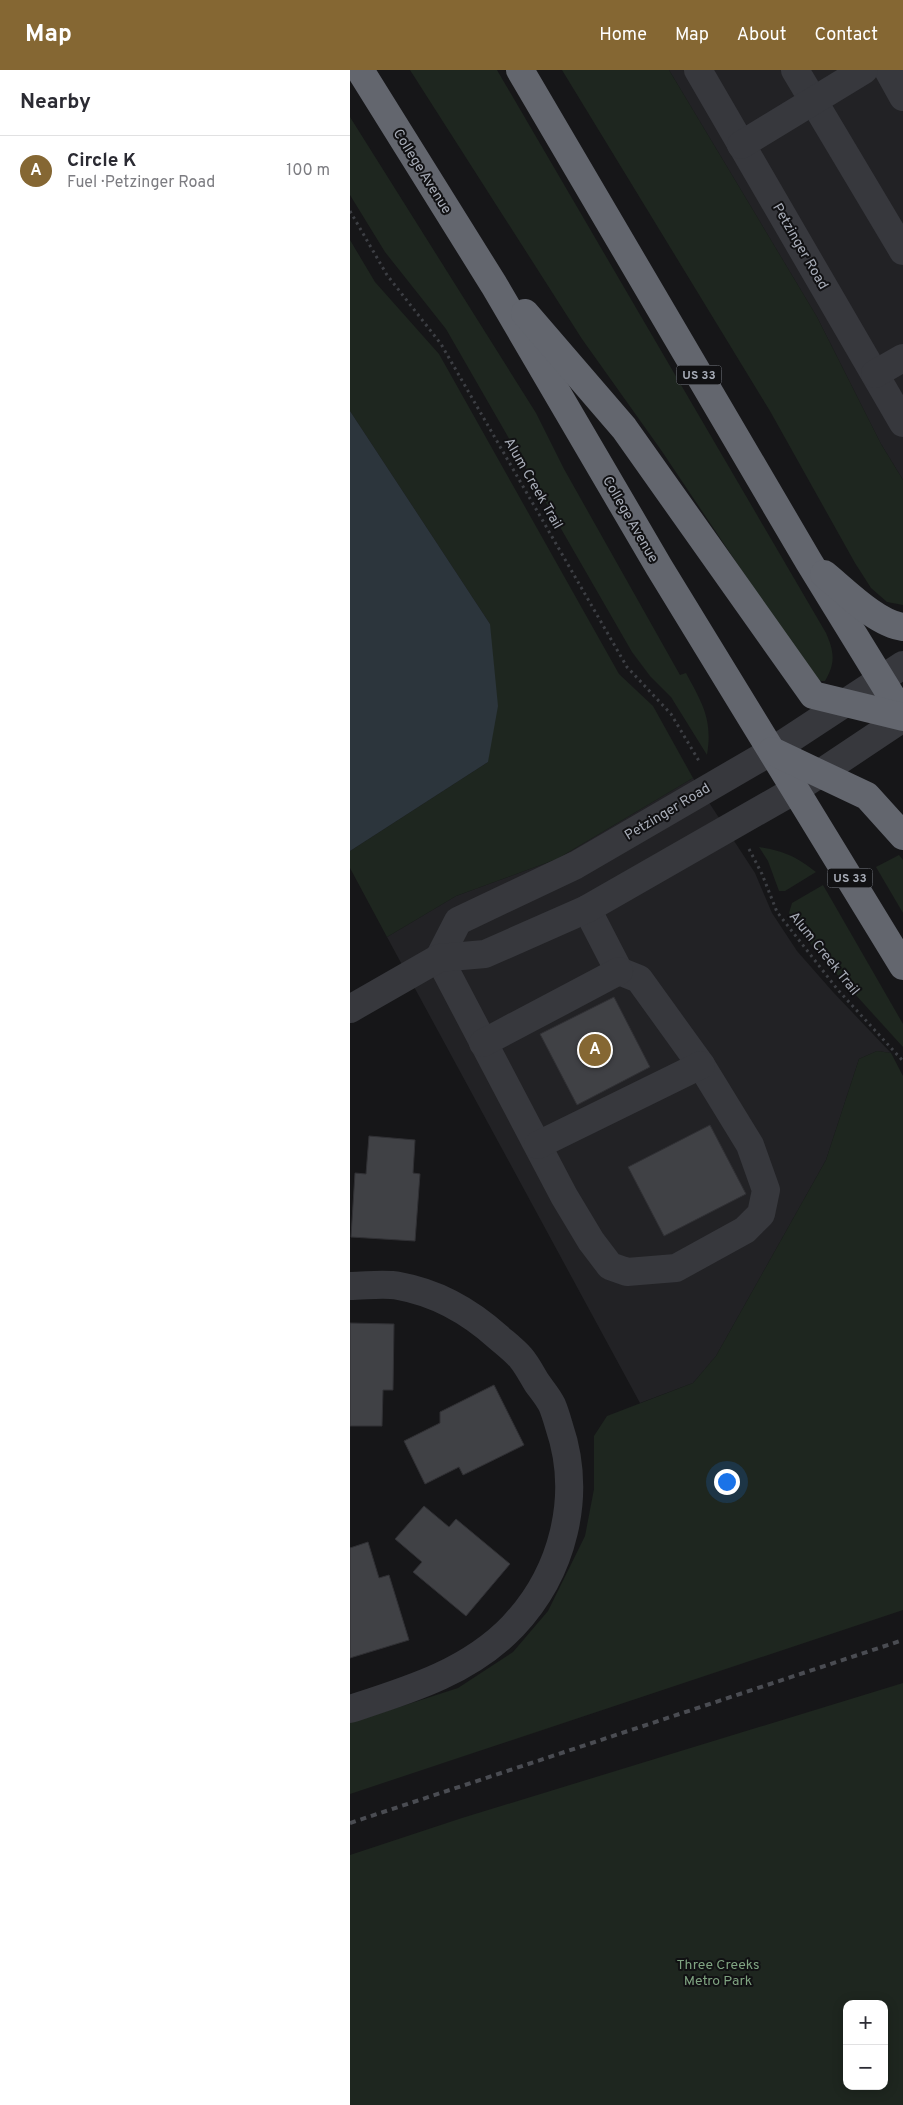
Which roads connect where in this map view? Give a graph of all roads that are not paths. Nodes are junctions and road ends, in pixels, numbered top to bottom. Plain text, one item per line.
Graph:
1 (360, 70) edge
2 (520, 70) edge
3 (698, 70) edge
4 (795, 70) edge
5 (864, 70) edge
6 (888, 70) edge
7 (903, 96) edge
8 (814, 101) junction
9 (742, 145) junction
10 (903, 251) edge
11 (476, 257) junction
12 (903, 358) edge
13 (875, 374) junction
14 (902, 420) edge
15 (809, 562) junction
16 (903, 627) edge
17 (892, 672) edge
18 (845, 702) junction
19 (903, 716) edge
20 (772, 751) junction
21 (820, 774) junction
22 (795, 790) junction
23 (903, 836) edge
24 (587, 909) junction
25 (439, 958) junction
26 (903, 966) edge
27 (619, 971) junction
28 (393, 984) junction
29 (350, 989) edge
30 (350, 1009) edge
31 (483, 1043) junction
32 (701, 1065) junction
33 (538, 1145) junction
34 (350, 1286) edge
35 (350, 1709) edge

1 - 11 highway, College Avenue / US 33
2 - 15 highway, US 33
3 - 9 street, Petzinger Road
4 - 8 street
5 - 8 street
6 - 7 street
8 - 9 street
8 - 10 street
9 - 13 street, Petzinger Road
11 - 18 highway
11 - 20 highway, College Avenue / US 33
12 - 13 street
13 - 14 street, Petzinger Road
15 - 16 highway
15 - 17 highway, US 33
17 - 18 street, Petzinger Road
17 - 19 highway, US 33
18 - 19 highway
18 - 20 street, Petzinger Road
19 - 21 street
20 - 21 highway
20 - 22 highway, College Avenue / US 33
20 - 25 street, Petzinger Road
21 - 22 street
21 - 23 highway
22 - 24 street
22 - 26 highway, College Avenue / US 33
24 - 25 street
24 - 27 street
25 - 28 street
25 - 31 street
27 - 31 street
27 - 32 street
28 - 29 street
28 - 30 street
31 - 33 street
32 - 33 street
32 - 33 street
34 - 35 street

